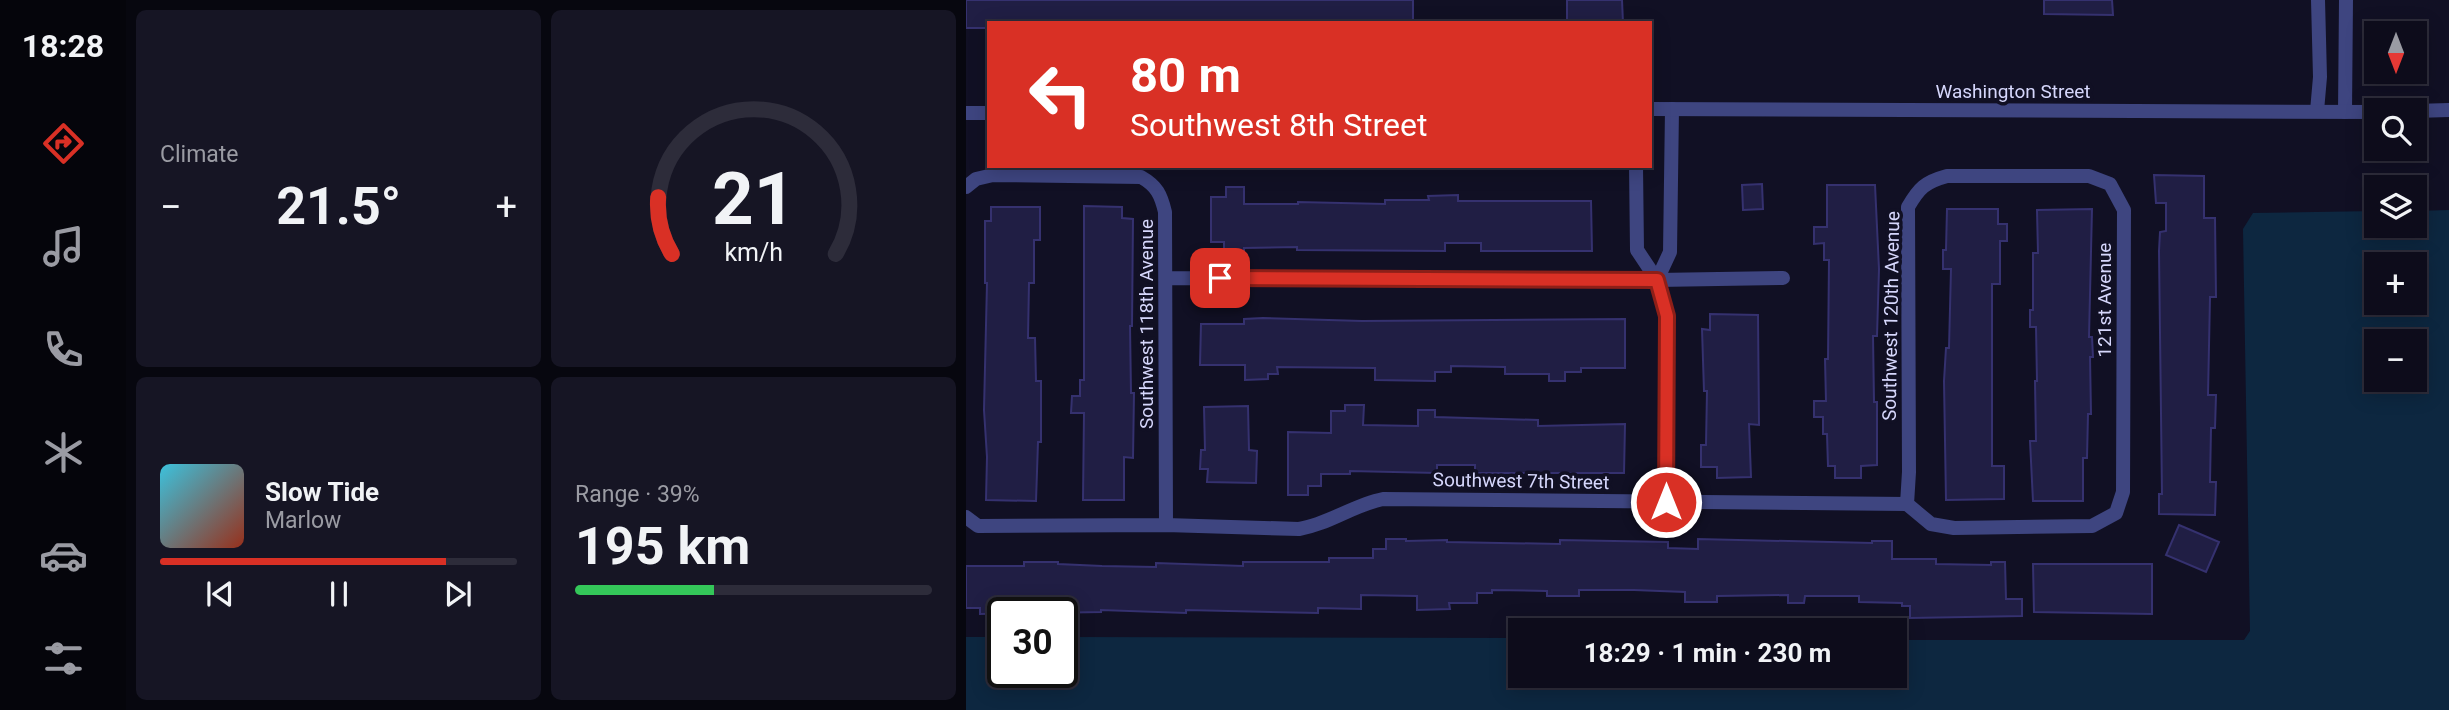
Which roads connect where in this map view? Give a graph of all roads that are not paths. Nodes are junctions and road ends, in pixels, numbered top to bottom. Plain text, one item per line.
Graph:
1 (2318, 0) edge
2 (2346, 0) edge
3 (2319, 24) junction
4 (2346, 24) junction
5 (1652, 109) edge
6 (1672, 109) junction
7 (2449, 110) edge
8 (2317, 111) junction
9 (2364, 111) edge
10 (2427, 111) edge
11 (2346, 112) junction
12 (966, 113) edge
13 (987, 113) edge
14 (1636, 168) edge
15 (2017, 177) joint
16 (966, 187) edge
17 (1166, 278) junction
18 (1783, 278) dead end
19 (1657, 280) junction
20 (1666, 502) junction
21 (1907, 504) junction
22 (966, 517) edge
23 (1166, 525) junction

1 - 3 street
2 - 4 street
3 - 4 street
3 - 8 street
4 - 11 street
5 - 6 street, Washington Street
6 - 8 street, Washington Street
6 - 19 street
7 - 10 street
8 - 11 street, Washington Street
9 - 11 street, Washington Street
12 - 13 street
14 - 19 street
15 - 21 street, Southwest 120th Avenue
15 - 21 street, 121st Avenue
16 - 17 street, Southwest 118th Avenue
17 - 19 street
17 - 23 street, Southwest 118th Avenue
18 - 19 street
19 - 20 street
20 - 21 street, Southwest 7th Street
20 - 23 street, Southwest 7th Street
22 - 23 street, Southwest 7th Street

